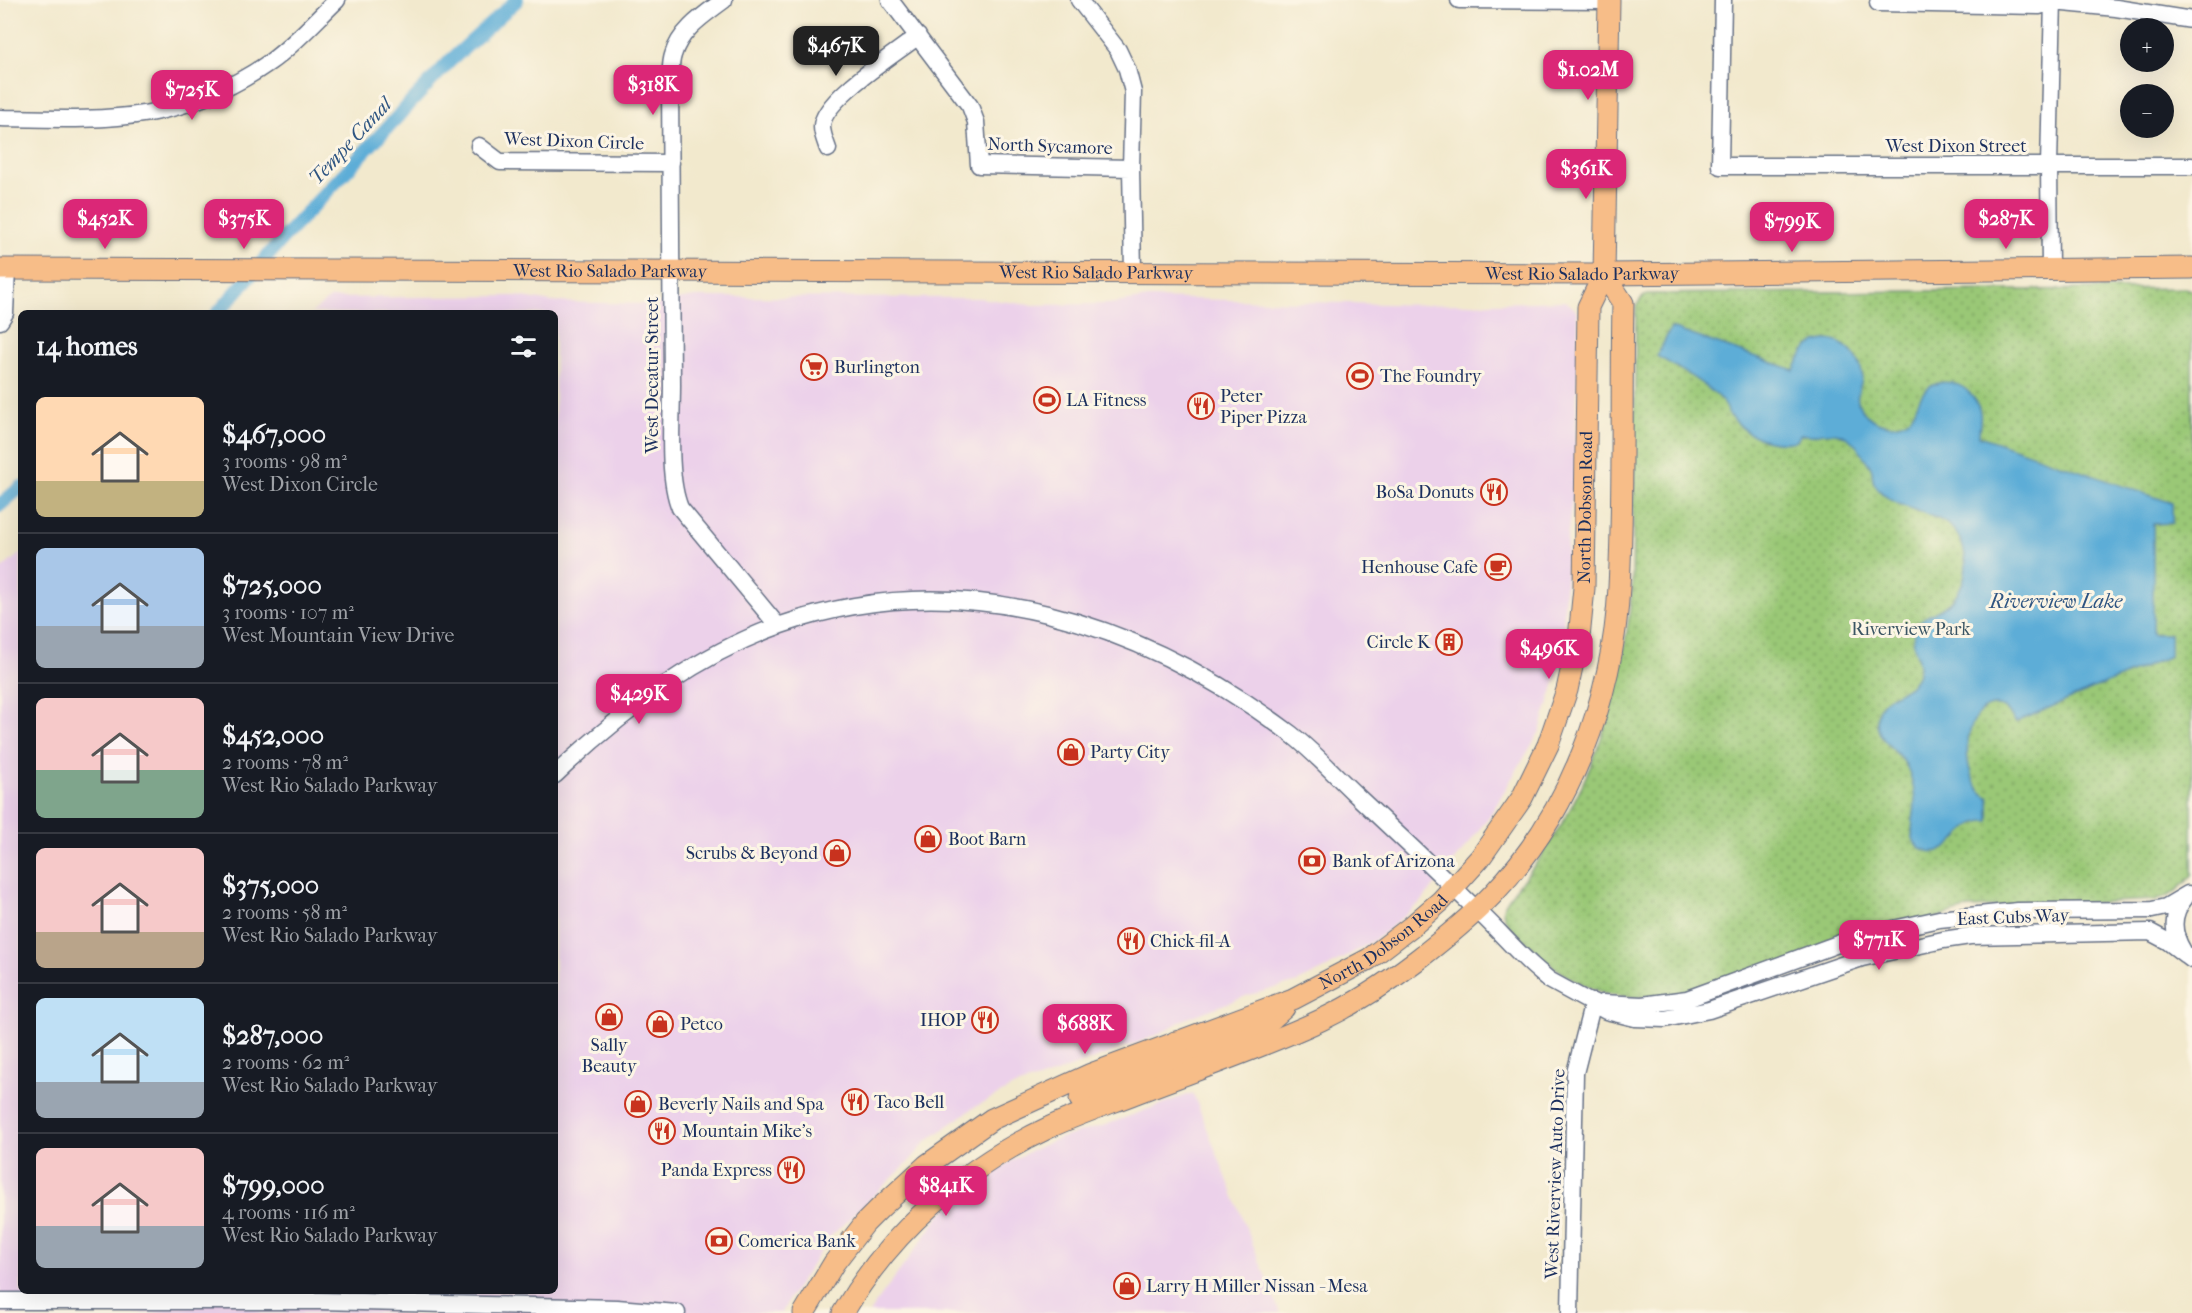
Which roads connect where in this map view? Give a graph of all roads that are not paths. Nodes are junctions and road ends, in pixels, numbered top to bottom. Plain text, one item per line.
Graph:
1 (337, 0) edge
2 (724, 0) edge
3 (890, 0) edge
4 (1079, 0) edge
5 (1459, 0) edge
6 (1723, 0) edge
7 (1609, 1) edge
8 (2053, 1) edge
9 (1878, 3) dead end
10 (2192, 20) edge
11 (918, 36) junction
12 (0, 118) edge
13 (479, 146) dead end
14 (828, 149) dead end
15 (671, 163) junction
16 (2049, 165) junction
17 (2192, 166) edge
18 (1131, 168) junction
19 (2192, 268) edge
20 (4, 269) edge
21 (2049, 269) junction
22 (671, 270) junction
23 (1134, 272) junction
24 (1604, 274) junction
25 (0, 321) edge
26 (778, 626) junction
27 (558, 772) edge
28 (1454, 887) junction
29 (2190, 892) edge
30 (1476, 909) junction
31 (2191, 960) edge
32 (1293, 999) junction
33 (1593, 1002) junction
34 (1175, 1042) junction
35 (1185, 1074) junction
36 (1052, 1126) junction
37 (0, 1301) edge
38 (320, 1302) edge
39 (677, 1313) edge
40 (804, 1313) edge
41 (843, 1313) edge
42 (1570, 1313) edge

1 - 12 street
2 - 15 street, West Decatur Street
3 - 11 street, North Sycamore
4 - 18 street
5 - 7 street
6 - 16 street, West Dixon Street
7 - 24 main road, North Dobson Road
8 - 9 street
8 - 10 street
8 - 16 street
11 - 14 street
11 - 18 street, North Sycamore
13 - 15 street, West Dixon Circle
15 - 22 street, West Decatur Street
16 - 17 street, West Dixon Street
16 - 21 street
18 - 23 street
19 - 21 main road, West Rio Salado Parkway
20 - 22 main road, West Rio Salado Parkway
20 - 25 street
21 - 24 main road, West Rio Salado Parkway
22 - 23 main road, West Rio Salado Parkway
22 - 26 street, West Decatur Street
23 - 24 main road, West Rio Salado Parkway
24 - 28 main road, North Dobson Road
24 - 30 main road, North Dobson Road
26 - 27 street, East Cubs Way
26 - 28 street, East Cubs Way
28 - 30 street, East Cubs Way
28 - 32 main road, North Dobson Road
29 - 31 street, East Cubs Way
29 - 33 street, East Cubs Way
30 - 33 street, East Cubs Way
30 - 35 main road, North Dobson Road
31 - 33 street, East Cubs Way
32 - 34 main road, North Dobson Road
32 - 35 main road
33 - 42 street, West Riverview Auto Drive
34 - 36 main road
34 - 40 main road, North Dobson Road
35 - 36 main road, North Dobson Road
36 - 41 main road, North Dobson Road
37 - 38 street
38 - 39 street

